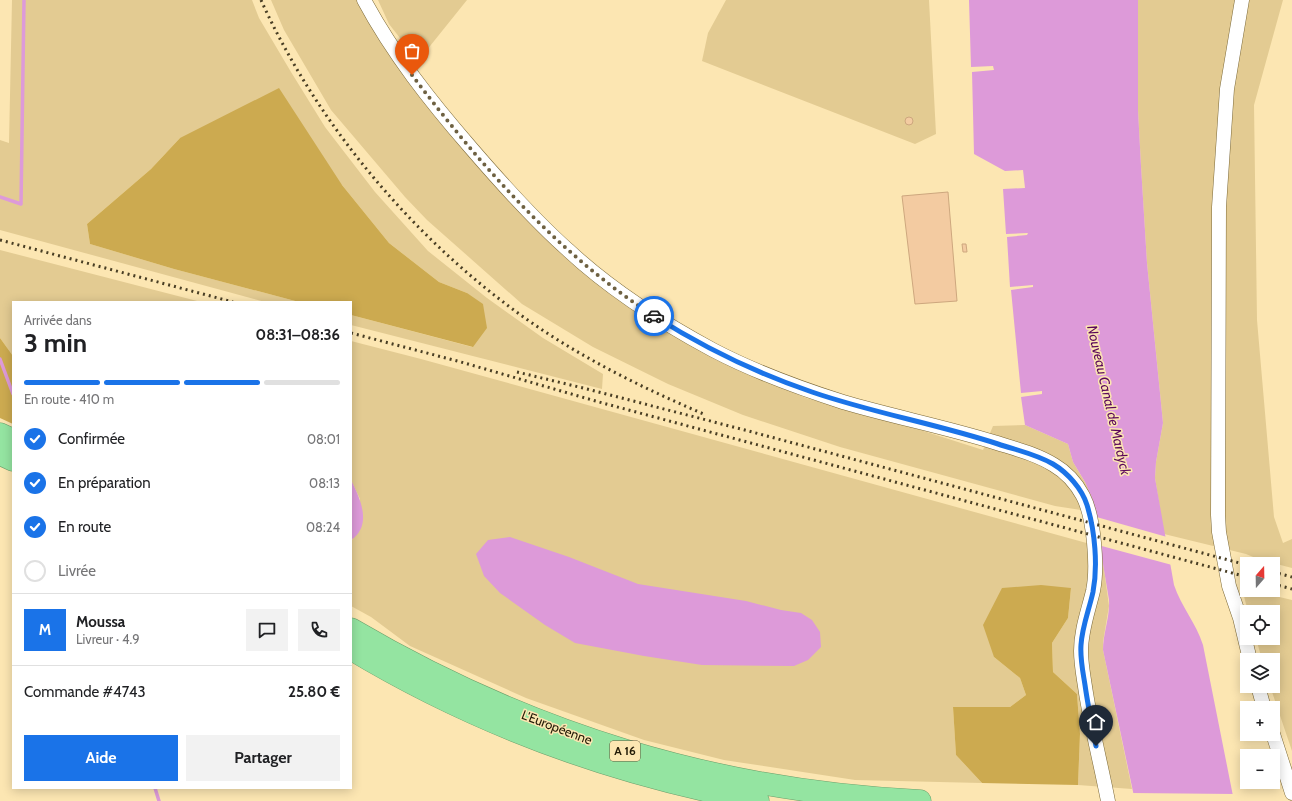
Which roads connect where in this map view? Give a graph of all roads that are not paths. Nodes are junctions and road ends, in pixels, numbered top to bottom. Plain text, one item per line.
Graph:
1 (364, 0) edge
2 (1242, 0) edge
3 (0, 434) edge
4 (12, 440) edge
5 (0, 454) edge
6 (12, 460) edge
7 (352, 630) edge
8 (352, 650) edge
9 (1248, 653) edge
10 (1275, 741) edge
11 (1292, 793) edge
12 (758, 801) edge
13 (920, 801) edge
14 (1108, 801) edge

1 - 14 street
2 - 9 street
3 - 4 highway
5 - 6 highway
7 - 13 highway, L'Européenne / A 16
8 - 12 highway, L'Européenne / A 16
10 - 11 street

